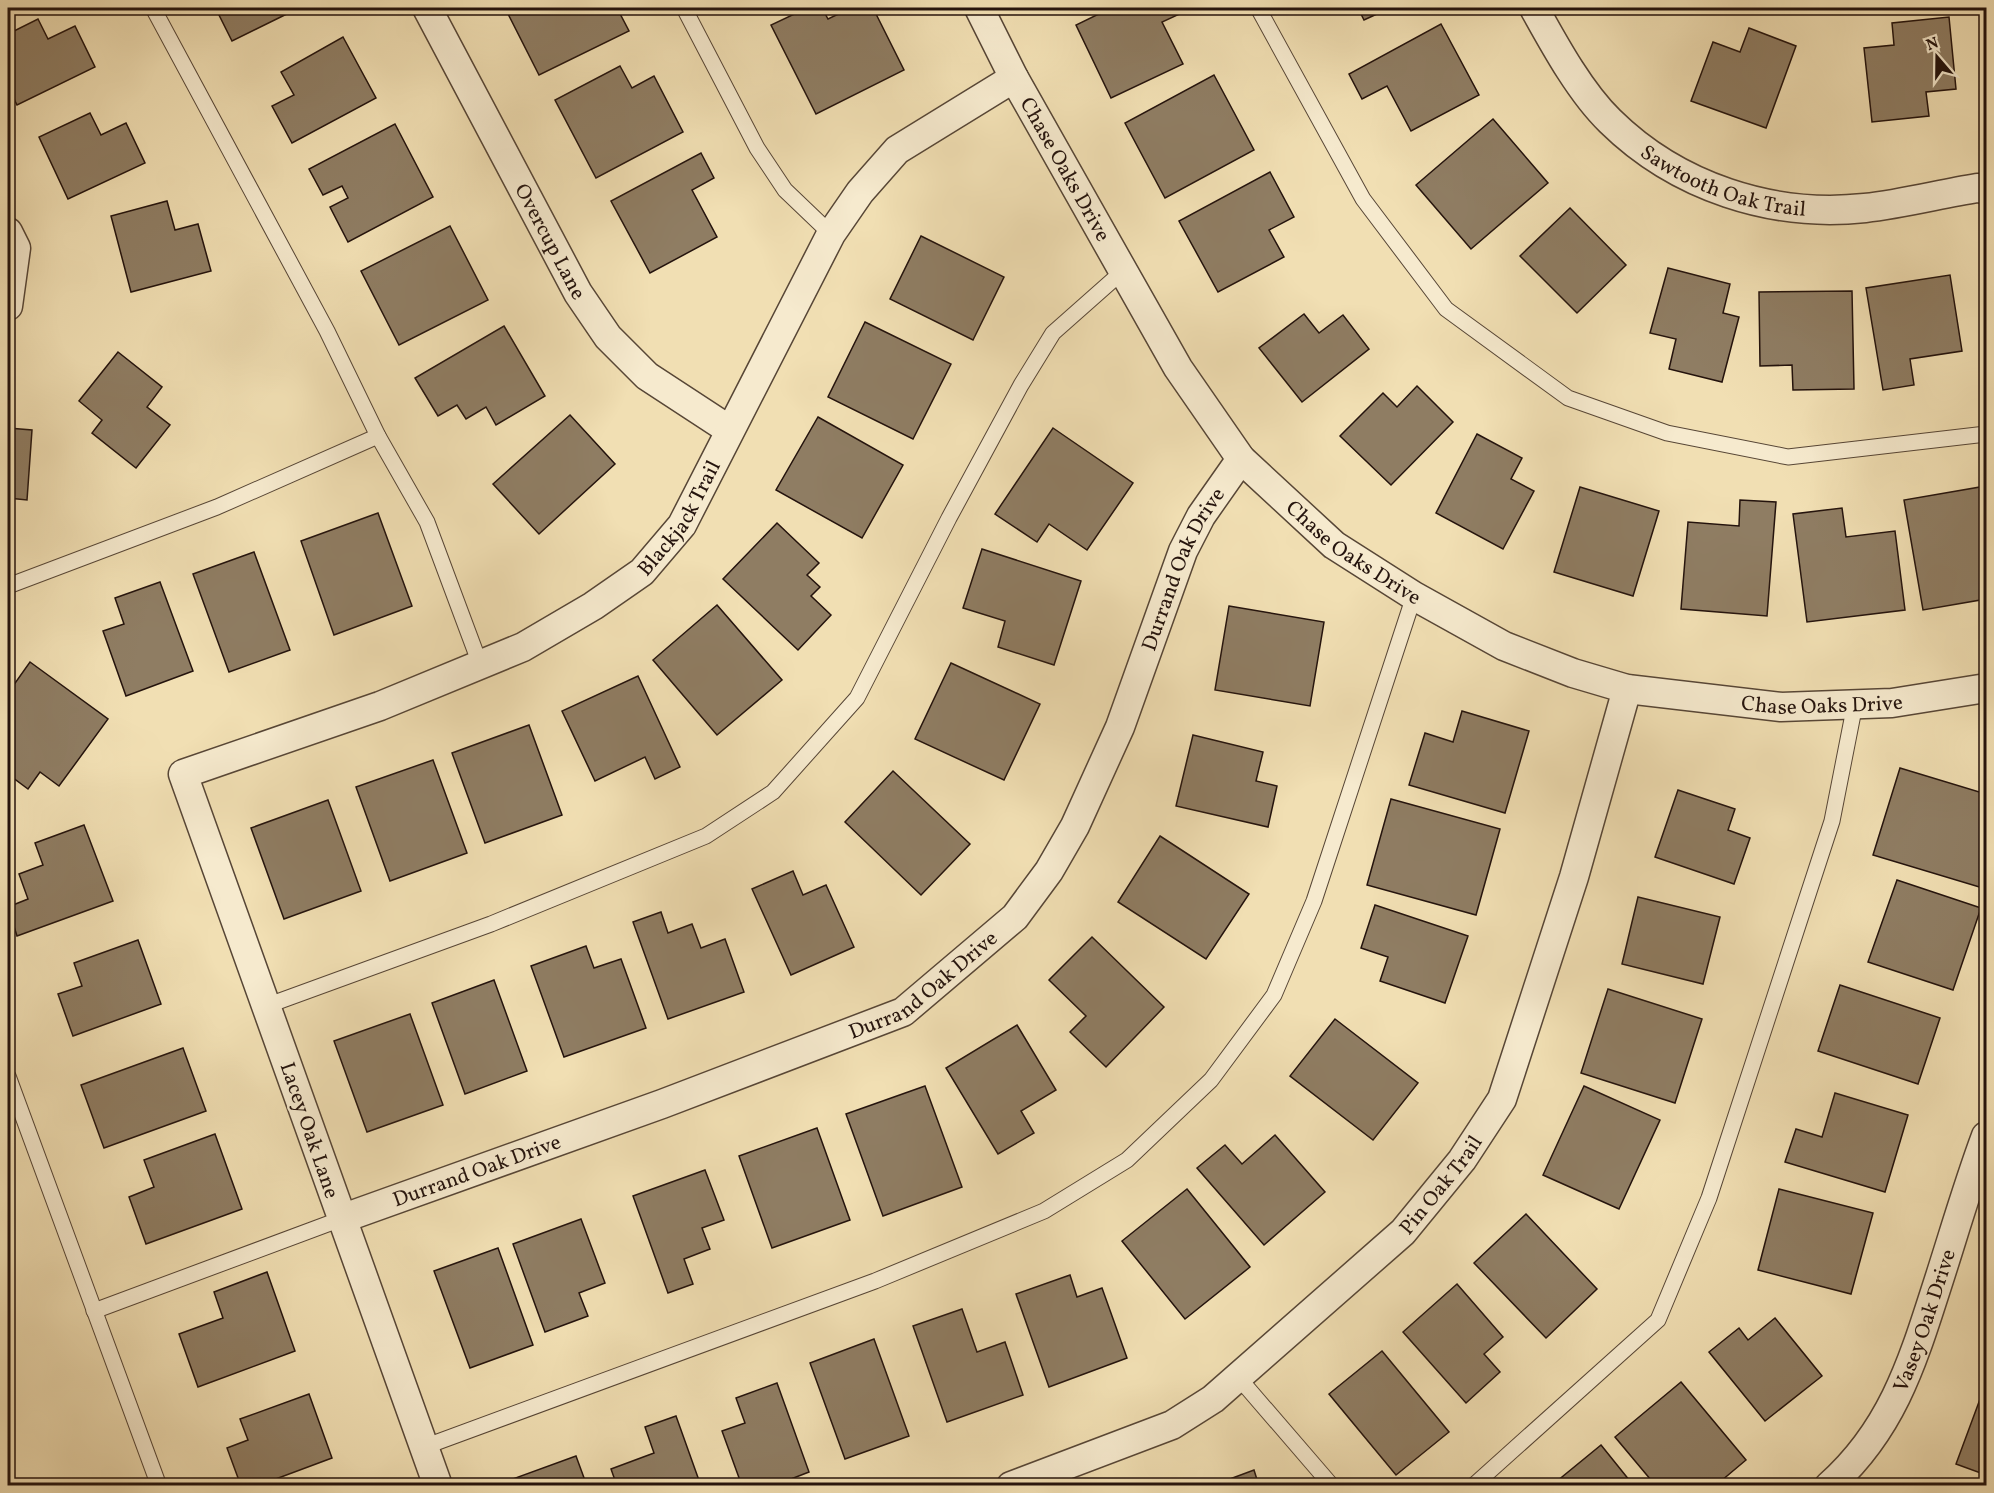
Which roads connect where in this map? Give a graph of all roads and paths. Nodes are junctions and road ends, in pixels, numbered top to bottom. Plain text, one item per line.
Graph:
1 (153, 8) edge
2 (427, 8) edge
3 (684, 8) edge
4 (979, 8) edge
5 (1258, 8) edge
6 (1534, 8) edge
7 (1014, 78) junction
8 (1986, 189) edge
9 (8, 232) edge
10 (831, 234) junction
11 (1123, 271) junction
12 (8, 306) edge
13 (729, 429) junction
14 (1986, 434) edge
15 (378, 436) junction
16 (1241, 459) junction
17 (8, 586) edge
18 (1414, 596) junction
19 (480, 664) junction
20 (1627, 688) junction
21 (1986, 688) edge
22 (1855, 704) junction
23 (183, 774) joint
24 (266, 1006) junction
25 (8, 1076) edge
26 (1986, 1136) edge
27 (340, 1219) junction
28 (94, 1311) junction
29 (1238, 1377) junction
30 (424, 1447) junction
31 (159, 1485) edge
32 (438, 1485) edge
33 (1011, 1485) edge
34 (1332, 1485) edge
35 (1473, 1485) edge
36 (1829, 1485) edge

1 - 15 lane
2 - 13 street, Overcup Lane
3 - 10 lane
4 - 7 street, Chase Oaks Drive
5 - 14 lane
6 - 8 street, Sawtooth Oak Trail
7 - 10 street, Blackjack Trail
7 - 11 street, Chase Oaks Drive
9 - 12 street
10 - 13 street, Blackjack Trail
11 - 16 street, Chase Oaks Drive
11 - 24 lane
13 - 19 street, Blackjack Trail
15 - 17 lane
15 - 19 lane
16 - 18 street, Chase Oaks Drive
16 - 27 street, Durrand Oak Drive
18 - 20 street, Chase Oaks Drive
18 - 30 lane
19 - 23 street, Blackjack Trail
20 - 22 street, Chase Oaks Drive
20 - 29 street, Pin Oak Trail
21 - 22 street, Chase Oaks Drive
22 - 35 lane
23 - 24 street, Lacey Oak Lane
24 - 27 street, Lacey Oak Lane
25 - 28 lane
26 - 36 street, Vasey Oak Drive
27 - 28 lane
27 - 30 street, Lacey Oak Lane
28 - 31 lane
29 - 33 street, Pin Oak Trail
29 - 34 lane
30 - 32 street, Lacey Oak Lane

